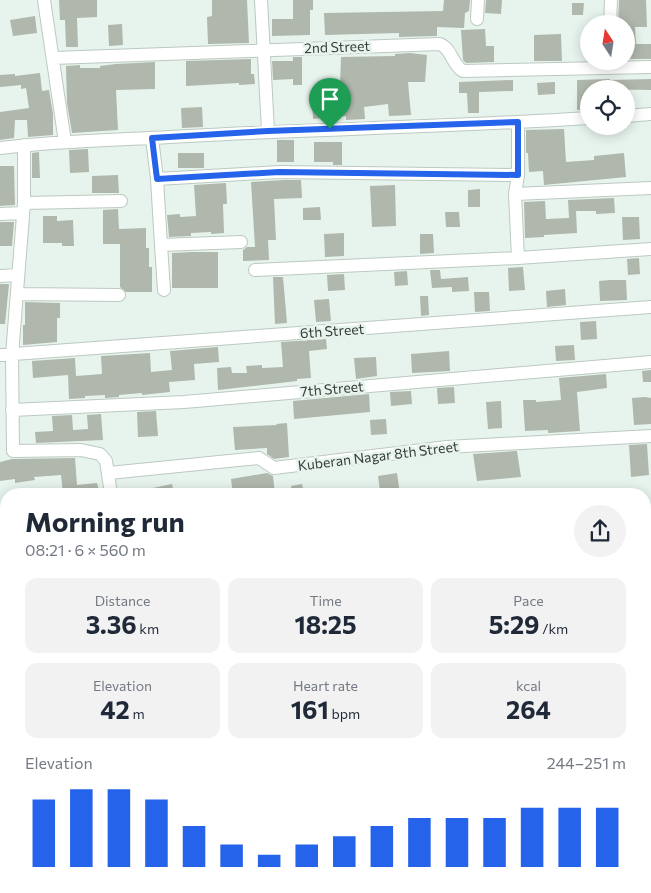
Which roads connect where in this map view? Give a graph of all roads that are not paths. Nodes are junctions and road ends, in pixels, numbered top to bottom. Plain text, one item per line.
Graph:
1 (44, 0) edge
2 (261, 0) edge
3 (478, 0) edge
4 (611, 0) edge
5 (610, 15) edge
6 (478, 19) dead end
7 (264, 49) junction
8 (53, 58) junction
9 (580, 66) edge
10 (635, 66) edge
11 (651, 66) edge
12 (651, 114) edge
13 (635, 115) edge
14 (580, 119) edge
15 (518, 122) junction
16 (268, 131) junction
17 (152, 138) junction
18 (65, 142) junction
19 (24, 146) junction
20 (0, 148) edge
21 (518, 175) junction
22 (157, 179) junction
23 (651, 188) edge
24 (515, 194) junction
25 (121, 201) dead end
26 (23, 208) junction
27 (0, 214) edge
28 (241, 242) dead end
29 (161, 245) junction
30 (651, 249) edge
31 (518, 258) junction
32 (255, 270) dead end
33 (0, 276) edge
34 (17, 276) junction
35 (164, 290) dead end
36 (16, 294) junction
37 (119, 295) dead end
38 (651, 307) edge
39 (6, 355) edge
40 (651, 362) edge
41 (12, 410) junction
42 (651, 436) edge
43 (109, 473) junction
44 (110, 488) edge

1 - 8 street
2 - 7 street
3 - 6 street
4 - 5 street
7 - 8 street, 2nd Street
7 - 9 street, 2nd Street
7 - 16 street
8 - 18 street
10 - 11 street
12 - 13 street
14 - 15 street
15 - 16 street
15 - 21 street
16 - 17 street
17 - 18 street
17 - 22 street
18 - 19 street
19 - 20 street
19 - 26 street
21 - 22 street
21 - 24 street
22 - 29 street
23 - 24 street
24 - 31 street
25 - 26 street
26 - 27 street
26 - 34 street
28 - 29 street
29 - 35 street
30 - 31 street
31 - 32 street
33 - 34 street
34 - 36 street
36 - 37 street
36 - 39 street
38 - 39 street, 6th Street
39 - 41 street
40 - 41 street, 7th Street
41 - 43 street
42 - 43 street, Kuberan Nagar 8th Street
43 - 44 street

